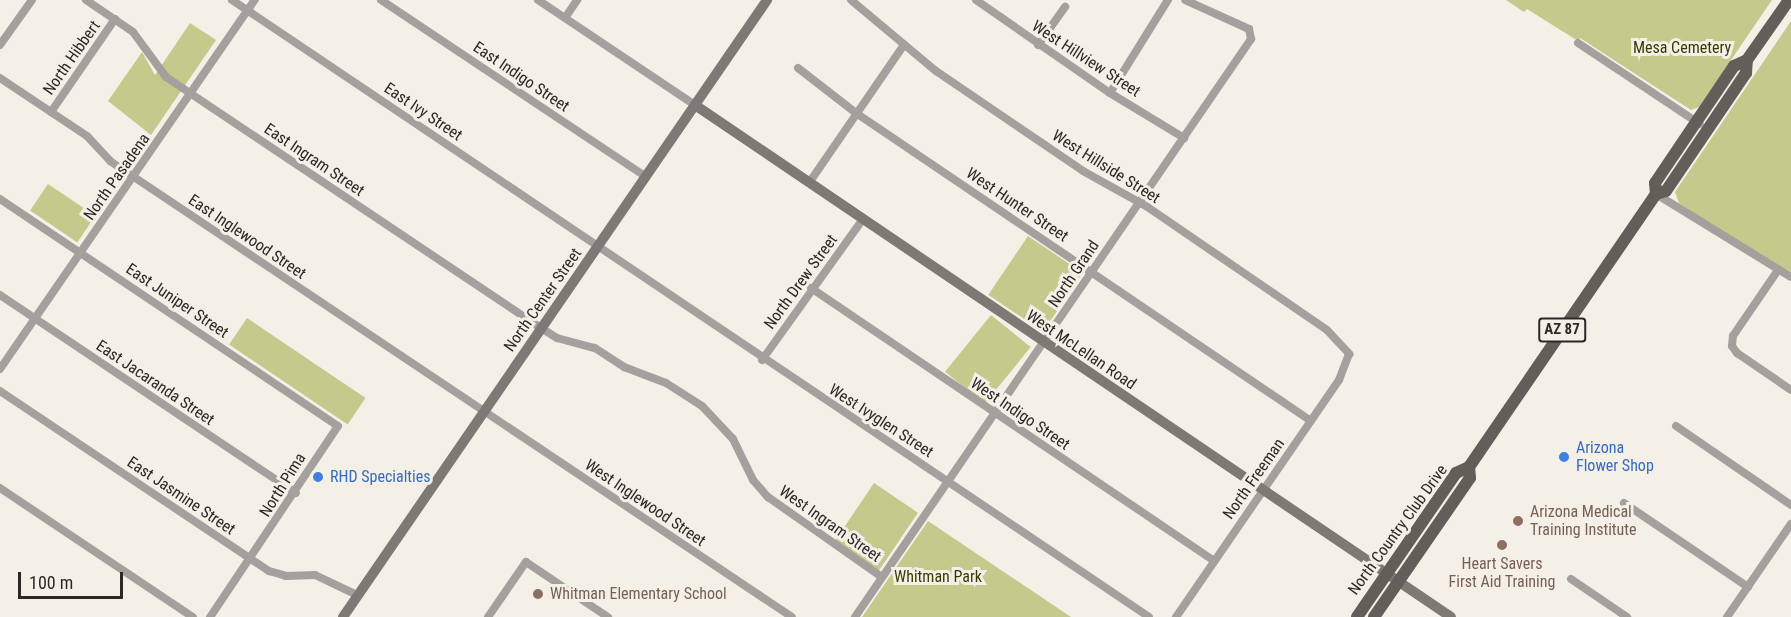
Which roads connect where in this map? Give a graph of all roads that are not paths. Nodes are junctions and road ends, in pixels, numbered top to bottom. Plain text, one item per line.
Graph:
1 (32, 0) edge
2 (86, 0) edge
3 (232, 0) edge
4 (255, 0) edge
5 (381, 0) edge
6 (538, 0) edge
7 (577, 0) edge
8 (767, 0) edge
9 (850, 0) edge
10 (976, 0) edge
11 (1168, 0) edge
12 (1185, 0) edge
13 (1789, 0) edge
14 (1065, 7) dead end
15 (248, 11) junction
16 (565, 18) junction
17 (115, 19) junction
18 (1578, 43) dead end
19 (0, 45) edge
20 (904, 45) junction
21 (1038, 45) junction
22 (1747, 60) junction
23 (798, 68) dead end
24 (0, 78) edge
25 (1110, 93) junction
26 (190, 94) junction
27 (695, 105) junction
28 (51, 112) junction
29 (856, 113) junction
30 (1696, 122) junction
31 (1708, 130) junction
32 (1184, 138) junction
33 (133, 176) junction
34 (646, 177) junction
35 (809, 183) junction
36 (1656, 194) junction
37 (0, 199) edge
38 (1140, 202) junction
39 (862, 219) junction
40 (598, 246) junction
41 (80, 253) junction
42 (1778, 270) junction
43 (1092, 272) junction
44 (1791, 278) edge
45 (811, 288) junction
46 (0, 295) edge
47 (35, 318) junction
48 (541, 328) junction
49 (1044, 343) junction
50 (1349, 354) joint
51 (762, 360) junction
52 (0, 369) edge
53 (1791, 390) edge
54 (0, 391) edge
55 (484, 412) junction
56 (995, 413) junction
57 (1311, 421) junction
58 (338, 426) joint
59 (1676, 426) dead end
60 (1469, 467) junction
61 (948, 481) junction
62 (0, 488) edge
63 (1263, 491) junction
64 (296, 493) junction
65 (1624, 503) dead end
66 (1791, 504) edge
67 (1791, 524) edge
68 (250, 558) junction
69 (1214, 561) junction
70 (1386, 574) junction
71 (882, 577) junction
72 (1571, 579) dead end
73 (1398, 583) junction
74 (1748, 587) junction
75 (357, 596) junction
76 (193, 617) edge
77 (210, 617) edge
78 (343, 617) edge
79 (488, 617) edge
80 (608, 617) edge
81 (792, 617) edge
82 (855, 617) edge
83 (1149, 617) edge
84 (1176, 617) edge
85 (1357, 617) edge
86 (1374, 617) edge
87 (1451, 617) edge
88 (1627, 617) edge
89 (1727, 617) edge

1 - 19 street
2 - 17 street, East Ingram Street
3 - 15 street, East Ivy Street
4 - 15 street, North Pasadena
5 - 34 street, East Indigo Street
6 - 16 street
7 - 16 street
8 - 27 street, North Center Street
9 - 20 street, West Hillside Street
10 - 21 street, West Hillview Street
11 - 25 street
12 - 32 street, North Grand
13 - 22 main road, North Country Club Drive / AZ 87
14 - 21 street
15 - 26 street, North Pasadena
15 - 40 street, East Ivy Street
16 - 27 street
17 - 26 street, East Ingram Street
17 - 28 street, North Hibbert
18 - 30 street
20 - 29 street
20 - 38 street, West Hillside Street
21 - 25 street, West Hillview Street
22 - 30 main road, North Country Club Drive / AZ 87
22 - 31 main road, North Country Club Drive / AZ 87
23 - 29 street, West Hunter Street
24 - 28 street, East Inglewood Street
25 - 32 street, West Hillview Street
26 - 33 street, North Pasadena
26 - 48 street, East Ingram Street
27 - 34 street, North Center Street
27 - 35 street, West McLellan Road
28 - 33 street, East Inglewood Street
29 - 35 street
29 - 43 street, West Hunter Street
30 - 31 street
30 - 36 main road, North Country Club Drive / AZ 87
31 - 36 main road, North Country Club Drive / AZ 87
32 - 38 street, North Grand
33 - 41 street, North Pasadena
33 - 55 street, East Inglewood Street
34 - 40 street, North Center Street
35 - 39 street, West McLellan Road
36 - 42 street
36 - 60 main road, North Country Club Drive / AZ 87
37 - 41 street, East Juniper Street
38 - 43 street, North Grand
38 - 50 street, West Hillside Street
39 - 45 street, North Drew Street
39 - 49 street, West McLellan Road
40 - 48 street, North Center Street
40 - 51 street, West Ivyglen Street
41 - 47 street, North Pasadena
41 - 58 street, East Juniper Street
42 - 44 street
42 - 53 street
43 - 49 street, North Grand
43 - 57 street, West Hunter Street
45 - 51 street, North Drew Street
45 - 56 street, West Indigo Street
46 - 47 street, East Jacaranda Street
47 - 52 street, North Pasadena
47 - 64 street, East Jacaranda Street
48 - 55 street, North Center Street
48 - 71 street, West Ingram Street
49 - 56 street, North Grand
49 - 63 street, West McLellan Road
50 - 57 street, North Freeman
51 - 61 street, West Ivyglen Street
54 - 68 street, East Jasmine Street
55 - 75 street, North Center Street
55 - 81 street, West Inglewood Street
56 - 61 street, North Grand
56 - 69 street, West Indigo Street
57 - 63 street, North Freeman
58 - 64 street, North Pima
59 - 66 street
60 - 70 main road, North Country Club Drive / AZ 87
60 - 73 main road, North Country Club Drive / AZ 87
61 - 71 street, North Grand
61 - 83 street, West Ivyglen Street
62 - 76 street
63 - 69 street, North Freeman
63 - 70 street, West McLellan Road
64 - 68 street, North Pima
65 - 74 street
67 - 74 street
68 - 75 street, East Jasmine Street
68 - 77 street, North Pima
69 - 84 street, North Freeman
70 - 73 street, West McLellan Road
70 - 85 main road, North Country Club Drive / AZ 87
71 - 82 street, North Grand
72 - 88 street
73 - 86 main road, North Country Club Drive / AZ 87
73 - 87 street, West McLellan Road
74 - 89 street
75 - 78 street, North Center Street
79 - 80 street

